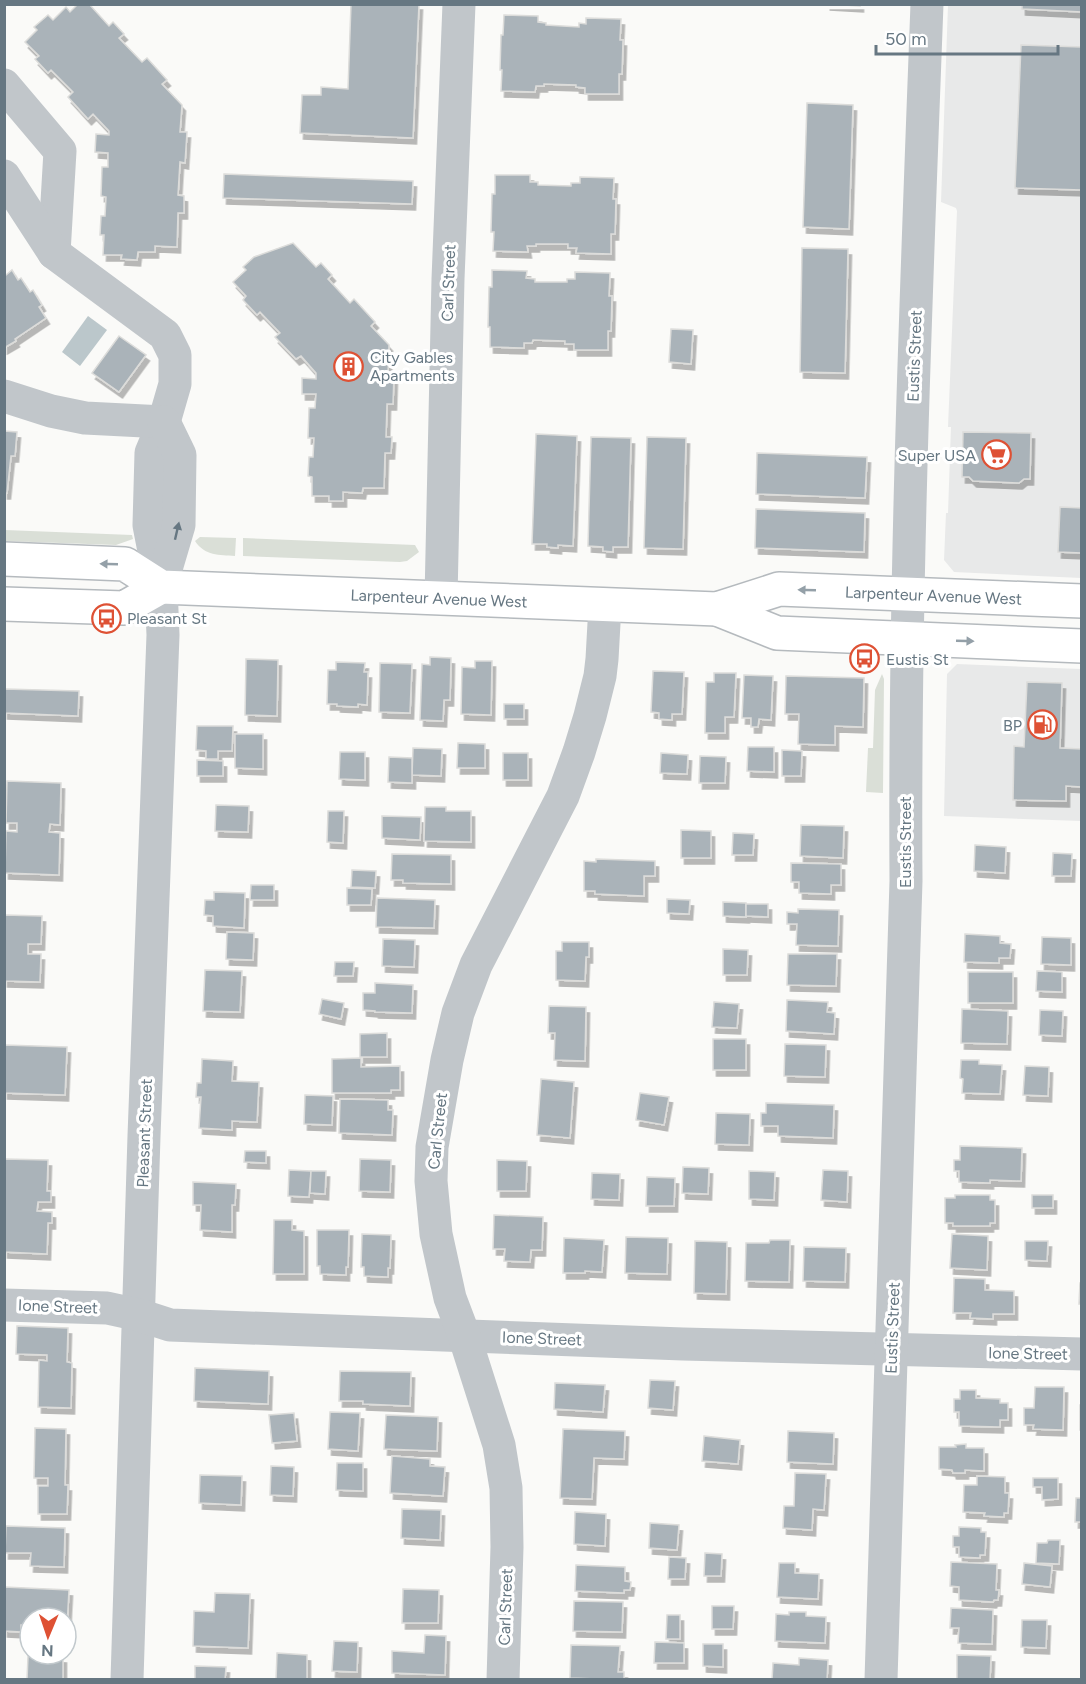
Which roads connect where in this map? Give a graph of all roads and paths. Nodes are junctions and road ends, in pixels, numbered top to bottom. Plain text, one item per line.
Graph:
1 (459, 4) edge
2 (927, 4) edge
3 (4, 85) edge
4 (4, 176) edge
5 (54, 253) junction
6 (4, 396) edge
7 (165, 422) junction
8 (4, 559) edge
9 (161, 587) junction
10 (907, 594) junction
11 (441, 598) junction
12 (1082, 601) edge
13 (4, 604) edge
14 (605, 605) junction
15 (717, 609) junction
16 (907, 638) junction
17 (1082, 646) edge
18 (4, 1305) edge
19 (139, 1315) junction
20 (464, 1335) junction
21 (892, 1350) junction
22 (1082, 1354) edge
23 (127, 1680) edge
24 (502, 1680) edge
25 (881, 1680) edge

1 - 11 street, Carl Street
2 - 10 street, Eustis Street
3 - 5 street
4 - 5 street
5 - 7 street, Pleasant Street
6 - 7 street
7 - 9 street, Pleasant Street
9 -> 8 main road
9 - 11 main road, Larpenteur Avenue West
9 - 13 main road
9 - 19 street, Pleasant Street
10 - 12 main road, Larpenteur Avenue West
10 -> 15 main road, Larpenteur Avenue West
10 - 16 street, Eustis Street
11 - 14 main road, Larpenteur Avenue West
14 - 15 main road, Larpenteur Avenue West
14 - 20 street, Carl Street
15 - 16 main road, Larpenteur Avenue West
16 -> 17 main road, Larpenteur Avenue West
16 - 21 street, Eustis Street
18 - 19 street, Ione Street
19 - 20 street, Ione Street
19 - 23 street, Pleasant Street
20 - 21 street, Ione Street
20 - 24 street, Carl Street
21 - 22 street, Ione Street
21 - 25 street, Eustis Street

